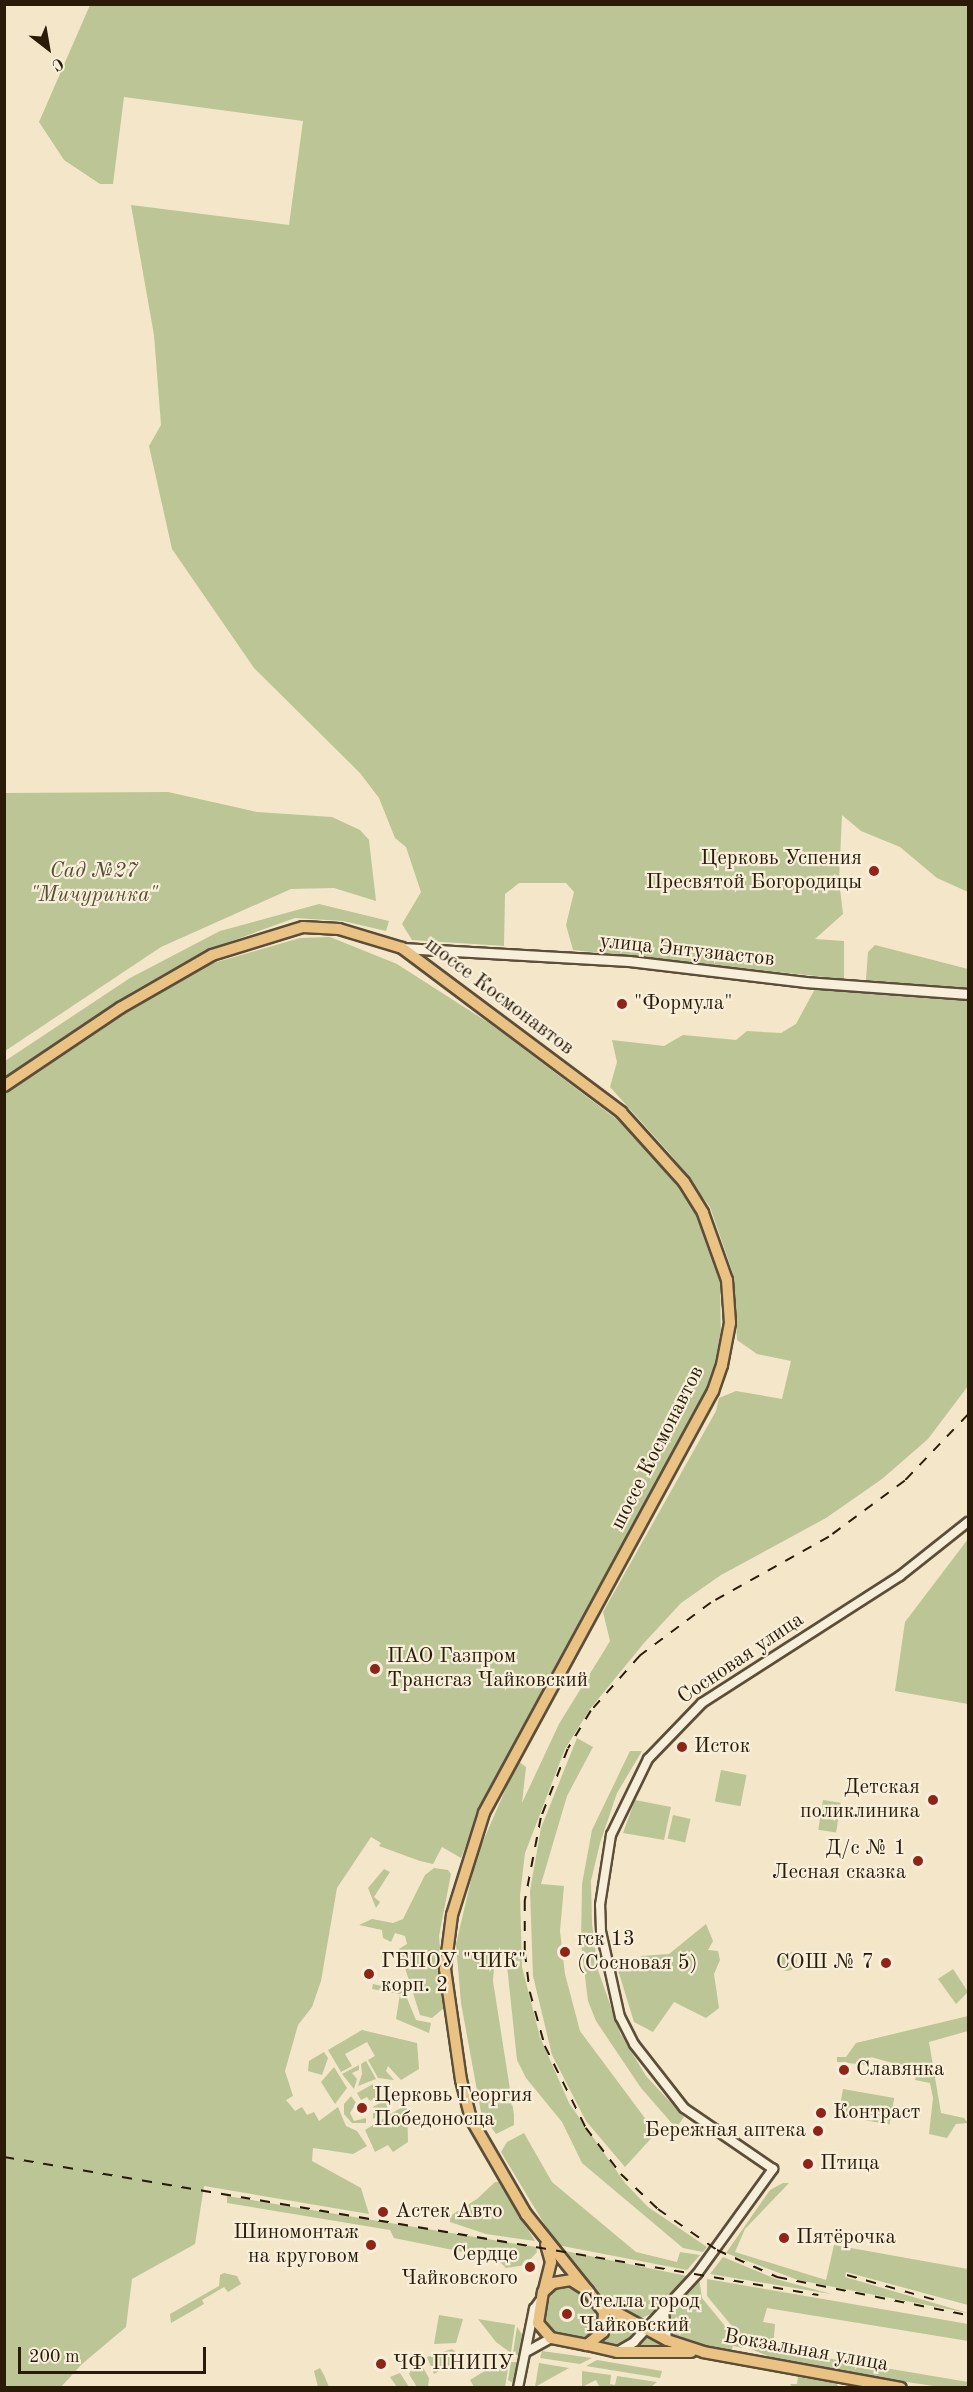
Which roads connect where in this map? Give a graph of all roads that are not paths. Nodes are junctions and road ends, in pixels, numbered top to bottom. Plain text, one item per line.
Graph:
1 (402, 948) junction
2 (969, 994) edge
3 (4, 1086) edge
4 (969, 1522) edge
5 (542, 2237) junction
6 (588, 2291) junction
7 (541, 2297) junction
8 (599, 2302) junction
9 (664, 2312) junction
10 (642, 2327) junction
11 (550, 2338) junction
12 (667, 2340) junction
13 (586, 2344) junction
14 (525, 2352) junction
15 (617, 2352) junction
16 (703, 2352) junction
17 (518, 2388) edge
18 (901, 2388) edge

1 - 2 main road, улица Энтузиастов
1 - 3 main road, шоссе Космонавтов
1 - 5 main road, шоссе Космонавтов
4 - 9 street, Сосновая улица
5 - 6 main road, шоссе Космонавтов
5 - 7 main road, шоссе Космонавтов
6 - 7 main road
6 - 8 main road
7 - 11 main road
7 - 14 street
8 - 10 main road, Вокзальная улица
8 - 13 main road
9 - 10 street
9 - 12 street
10 - 12 main road, Вокзальная улица
10 - 15 street
11 - 13 main road
11 - 14 street
12 - 16 main road, Вокзальная улица
13 - 15 main road, Вокзальная улица
14 - 17 street
15 - 16 main road, Вокзальная улица
16 - 18 main road, Вокзальная улица

